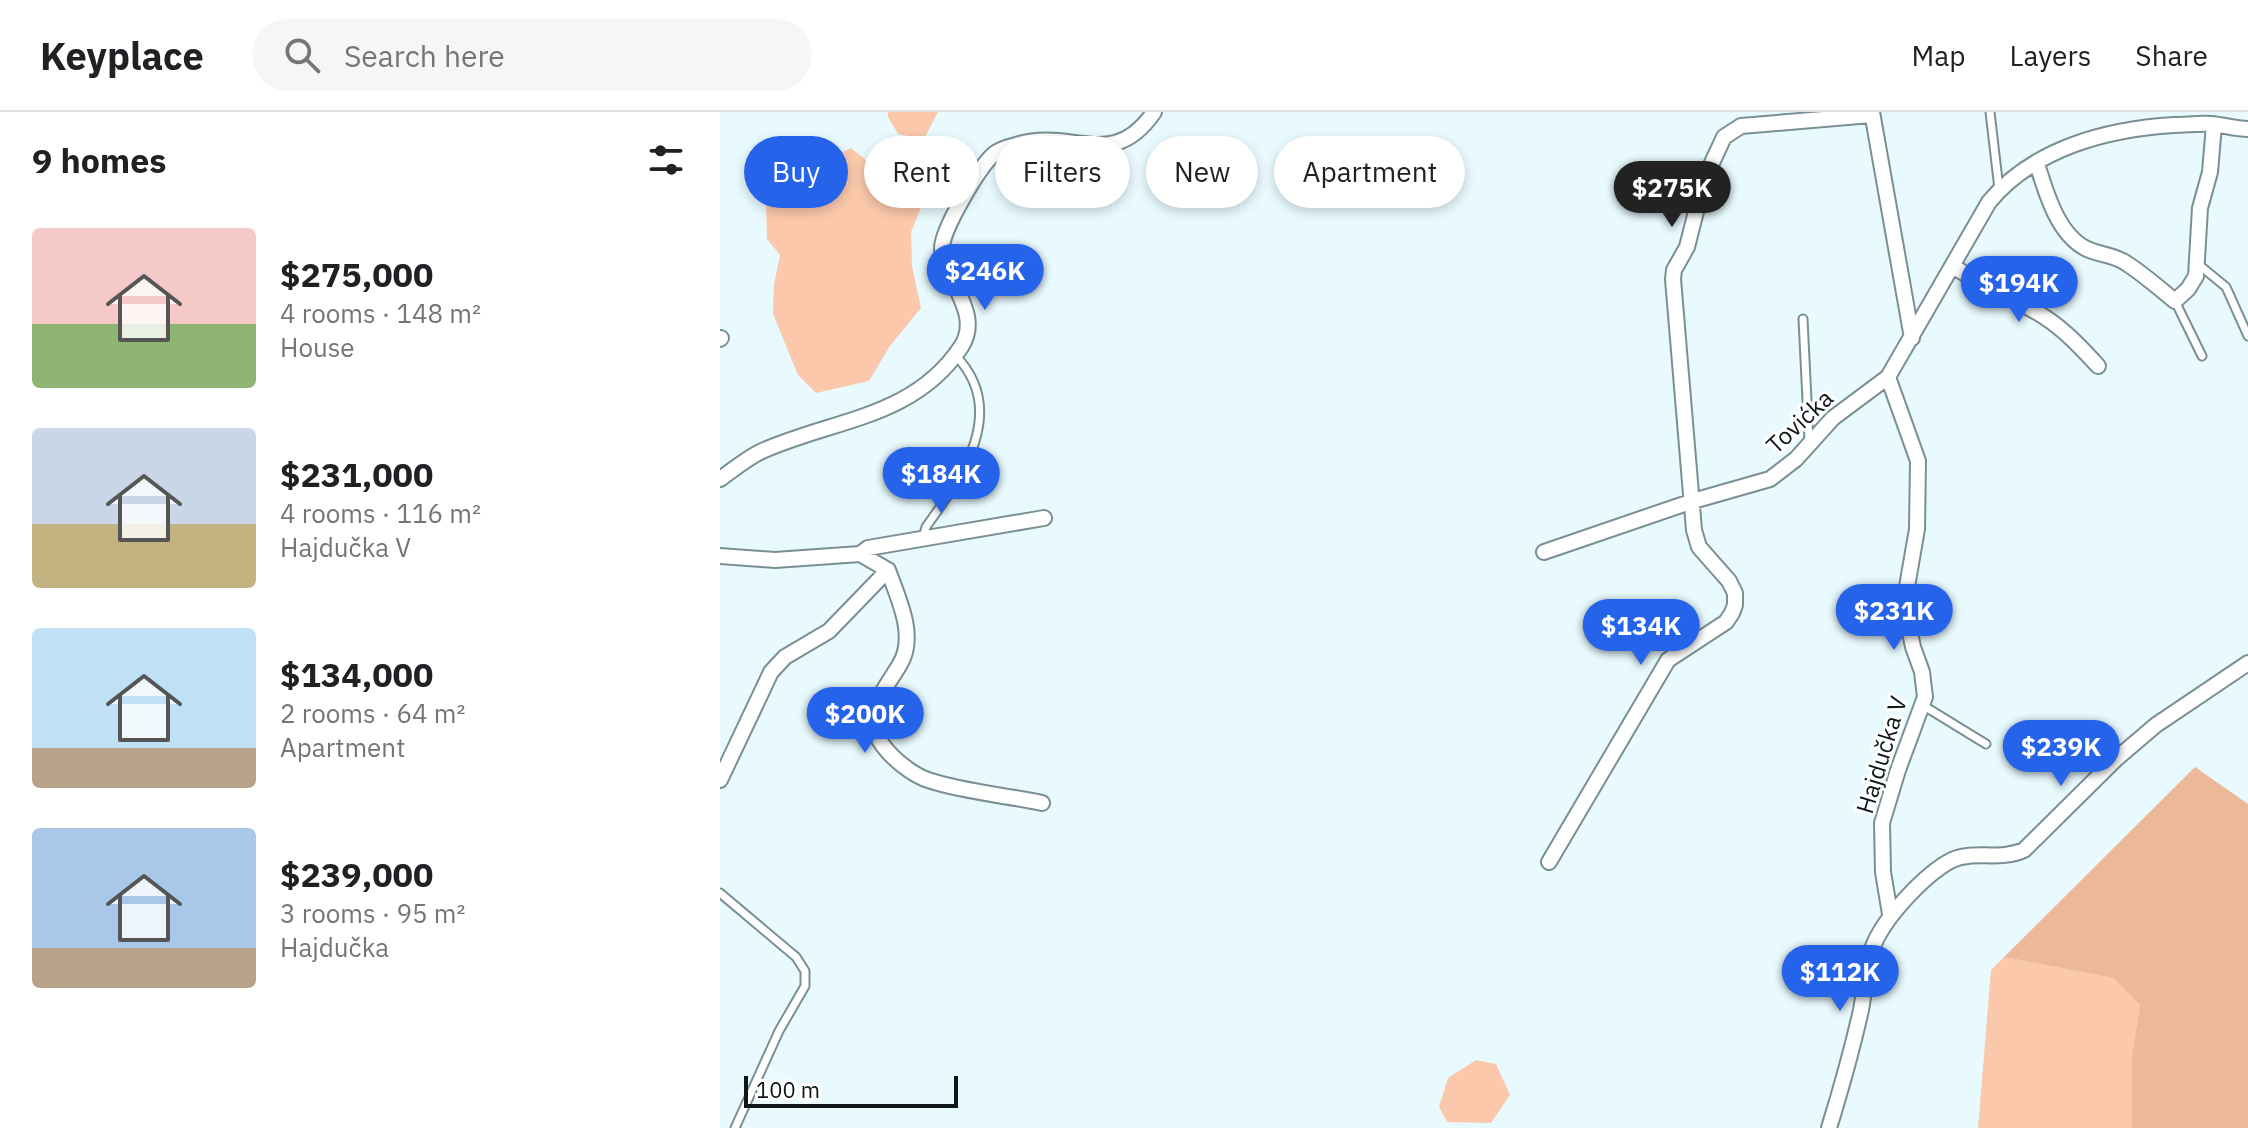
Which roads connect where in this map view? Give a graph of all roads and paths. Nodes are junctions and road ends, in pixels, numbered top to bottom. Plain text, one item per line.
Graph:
1 (1154, 112) edge
2 (1990, 112) edge
3 (1872, 114) edge
4 (2214, 125) junction
5 (2248, 129) edge
6 (2037, 164) junction
7 (1999, 190) junction
8 (2198, 264) junction
9 (1954, 267) junction
10 (2175, 301) junction
11 (1803, 319) dead end
12 (2248, 336) edge
13 (1912, 338) junction
14 (955, 355) junction
15 (2202, 356) dead end
16 (2098, 366) dead end
17 (1888, 377) junction
18 (1809, 445) junction
19 (720, 479) edge
20 (1693, 501) junction
21 (1044, 518) dead end
22 (923, 538) junction
23 (1544, 552) dead end
24 (860, 554) junction
25 (720, 556) edge
26 (888, 570) junction
27 (2248, 663) edge
28 (1924, 706) junction
29 (1986, 744) dead end
30 (720, 780) edge
31 (1042, 803) dead end
32 (1549, 862) dead end
33 (720, 893) edge
34 (1890, 914) junction
35 (735, 1128) edge
36 (1829, 1128) edge

1 - 14 street
2 - 7 lane
3 - 13 street
3 - 20 street
4 - 5 street, Tovićka
4 - 6 street, Tovićka
4 - 8 street
6 - 7 street, Tovićka
6 - 10 street
7 - 9 street, Tovićka
8 - 10 street
8 - 12 lane
9 - 13 street, Tovićka
9 - 16 street
10 - 15 lane
11 - 18 lane
13 - 17 street, Tovićka
14 - 19 street
14 - 22 lane
17 - 18 street, Tovićka
17 - 28 street, Hajdučka V
18 - 20 street, Tovićka
20 - 23 street, Tovićka
20 - 32 street
21 - 22 street
22 - 24 street
24 - 25 street
24 - 26 street
26 - 30 street
26 - 31 street
27 - 34 street
28 - 29 lane
28 - 34 street, Hajdučka V
33 - 35 lane
34 - 36 street

